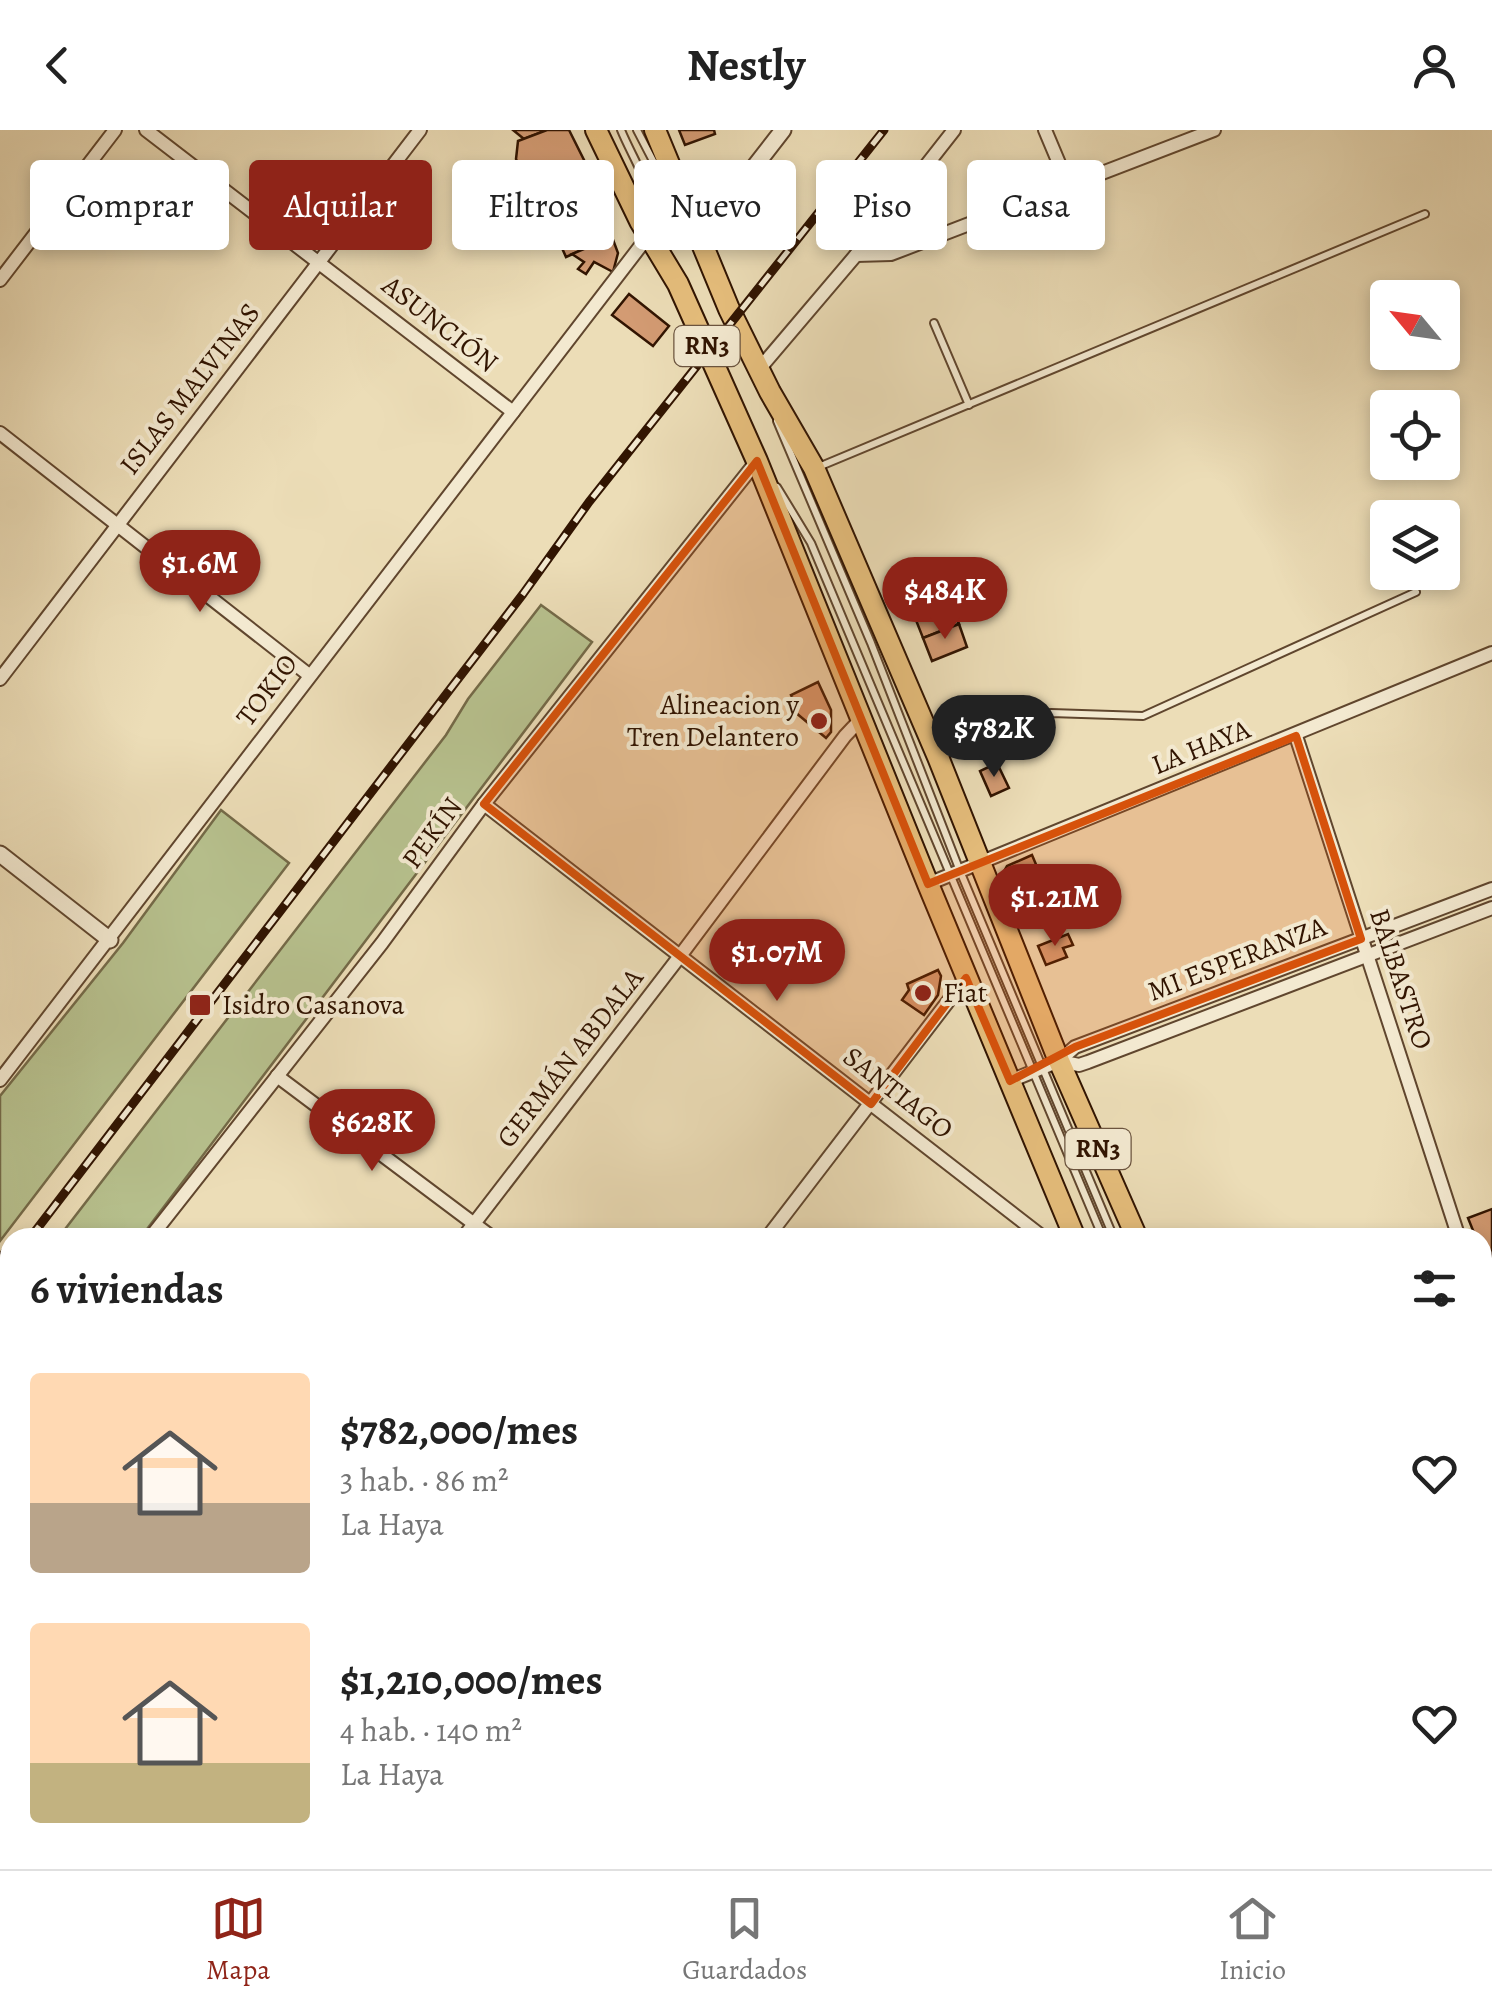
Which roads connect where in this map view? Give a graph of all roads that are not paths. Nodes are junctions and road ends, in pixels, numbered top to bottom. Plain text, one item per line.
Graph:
1 (116, 130) edge
2 (146, 130) edge
3 (420, 130) edge
4 (596, 130) edge
5 (620, 130) edge
6 (637, 130) edge
7 (655, 130) edge
8 (784, 130) edge
9 (954, 130) edge
10 (1045, 130) edge
11 (1214, 130) edge
12 (651, 160) edge
13 (667, 160) edge
14 (760, 160) edge
15 (1058, 160) edge
16 (634, 161) edge
17 (1105, 173) edge
18 (634, 206) edge
19 (1425, 214) dead end
20 (967, 225) edge
21 (638, 250) edge
22 (657, 250) edge
23 (704, 250) edge
24 (856, 255) junction
25 (320, 262) junction
26 (0, 280) edge
27 (934, 324) dead end
28 (760, 368) junction
29 (770, 392) junction
30 (969, 405) junction
31 (514, 412) junction
32 (0, 433) edge
33 (757, 460) junction
34 (814, 468) junction
35 (118, 522) junction
36 (1416, 592) dead end
37 (1492, 653) edge
38 (309, 674) junction
39 (0, 679) edge
40 (862, 718) junction
41 (1296, 736) junction
42 (938, 757) junction
43 (484, 804) junction
44 (0, 854) edge
45 (963, 870) junction
46 (928, 884) junction
47 (1492, 889) edge
48 (1492, 908) edge
49 (1362, 939) junction
50 (110, 940) junction
51 (680, 956) junction
52 (1368, 956) junction
53 (966, 978) junction
54 (1045, 1066) junction
55 (277, 1076) junction
56 (0, 1080) edge
57 (1010, 1081) junction
58 (872, 1104) junction
59 (474, 1224) junction
60 (158, 1228) edge
61 (471, 1228) edge
62 (479, 1228) edge
63 (775, 1228) edge
64 (1031, 1228) edge
65 (1071, 1228) edge
66 (1100, 1228) edge
67 (1110, 1228) edge
68 (1132, 1228) edge
69 (1456, 1228) edge

1 - 26 street
2 - 25 street, ASUNCIÓN
3 - 25 street, ISLAS MALVINAS
4 - 18 highway, RN3
5 - 16 lane
6 - 12 lane
7 - 13 highway, RN3
8 - 14 street
9 - 24 street
10 - 15 street
11 - 17 street
19 - 30 lane
20 - 24 street
21 - 31 street, TOKIO
22 - 33 highway, RN3
23 - 28 highway, RN3
24 - 28 street
25 - 31 street, ASUNCIÓN
25 - 35 street, ISLAS MALVINAS
27 - 30 lane
28 - 29 highway, RN3
29 - 34 highway, RN3
29 - 45 lane
30 - 34 lane
31 - 38 street, TOKIO
32 - 35 street
33 - 40 highway, RN3
33 - 43 street, PEKÍN
33 - 45 lane
34 - 42 highway, RN3
35 - 38 street
35 - 39 street, ISLAS MALVINAS
36 - 42 lane
37 - 41 street, LA HAYA
38 - 50 street, TOKIO
40 - 46 highway, RN3
40 - 51 street, GERMÁN ABDALA
41 - 45 street, LA HAYA
41 - 49 street, BALBASTRO
42 - 45 highway, RN3
43 - 51 street, SANTIAGO
43 - 55 street, PEKÍN
44 - 50 street
45 - 46 street, LA HAYA
45 - 54 highway, RN3
45 - 54 lane
46 - 53 highway, RN3
47 - 49 street, MI ESPERANZA
48 - 52 street, MI ESPERANZA
49 - 52 street, BALBASTRO
49 - 54 street, MI ESPERANZA
50 - 56 street, TOKIO
51 - 58 street, SANTIAGO
51 - 59 street, GERMÁN ABDALA
52 - 54 street, MI ESPERANZA
52 - 69 street, BALBASTRO
53 - 57 highway, RN3
53 - 58 street
54 - 57 street, MI ESPERANZA
54 - 66 lane
54 - 67 lane
54 - 68 highway, RN3
55 - 59 street
55 - 60 street, PEKÍN
57 - 65 highway, RN3
58 - 63 street
58 - 64 street, SANTIAGO
59 - 61 street, GERMÁN ABDALA
59 - 62 street

